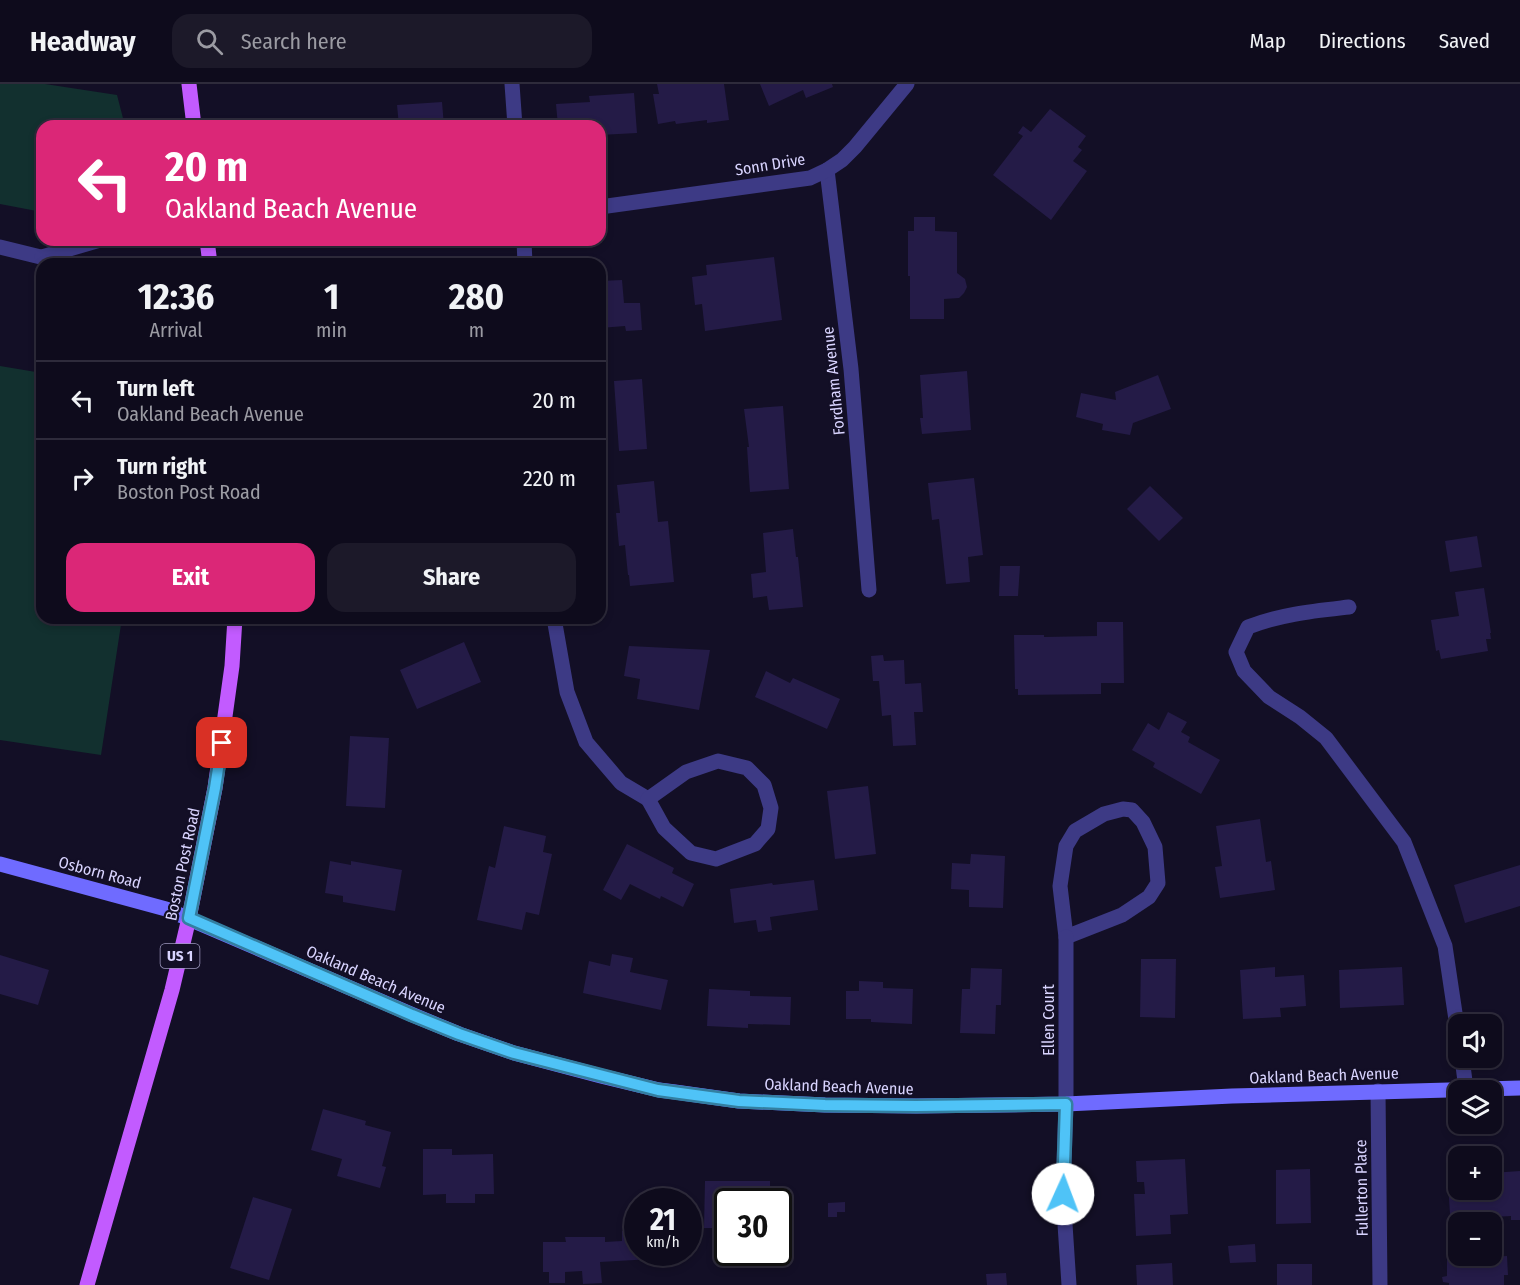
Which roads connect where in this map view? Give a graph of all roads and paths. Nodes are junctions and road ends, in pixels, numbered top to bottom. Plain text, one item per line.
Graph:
1 (189, 84) edge
2 (512, 84) edge
3 (907, 84) edge
4 (193, 120) edge
5 (515, 120) edge
6 (827, 170) junction
7 (606, 206) edge
8 (80, 246) edge
9 (0, 247) edge
10 (42, 257) junction
11 (46, 258) edge
12 (869, 590) dead end
13 (1349, 607) dead end
14 (235, 624) edge
15 (555, 624) edge
16 (648, 799) junction
17 (0, 864) edge
18 (189, 918) junction
19 (1066, 937) junction
20 (1455, 1014) edge
21 (1502, 1088) edge
22 (1520, 1088) edge
23 (1448, 1089) edge
24 (1378, 1091) junction
25 (1066, 1104) junction
26 (87, 1285) edge
27 (1069, 1285) edge
28 (1380, 1285) edge

1 - 4 main road
2 - 5 street
3 - 6 street, Sonn Drive
6 - 7 street, Sonn Drive
6 - 12 street, Fordham Avenue
8 - 10 street
9 - 10 street
10 - 11 street
13 - 20 street
14 - 18 main road, Boston Post Road / US 1
15 - 16 street
16 - 16 street
17 - 18 street, Osborn Road
18 - 25 street, Oakland Beach Avenue
18 - 26 main road, Boston Post Road / US 1
19 - 19 street, Ellen Court
19 - 25 street, Ellen Court
21 - 22 street, Oakland Beach Avenue
23 - 24 street, Oakland Beach Avenue
24 - 25 street, Oakland Beach Avenue
24 - 28 street, Fullerton Place
25 - 27 street, Ellen Court

